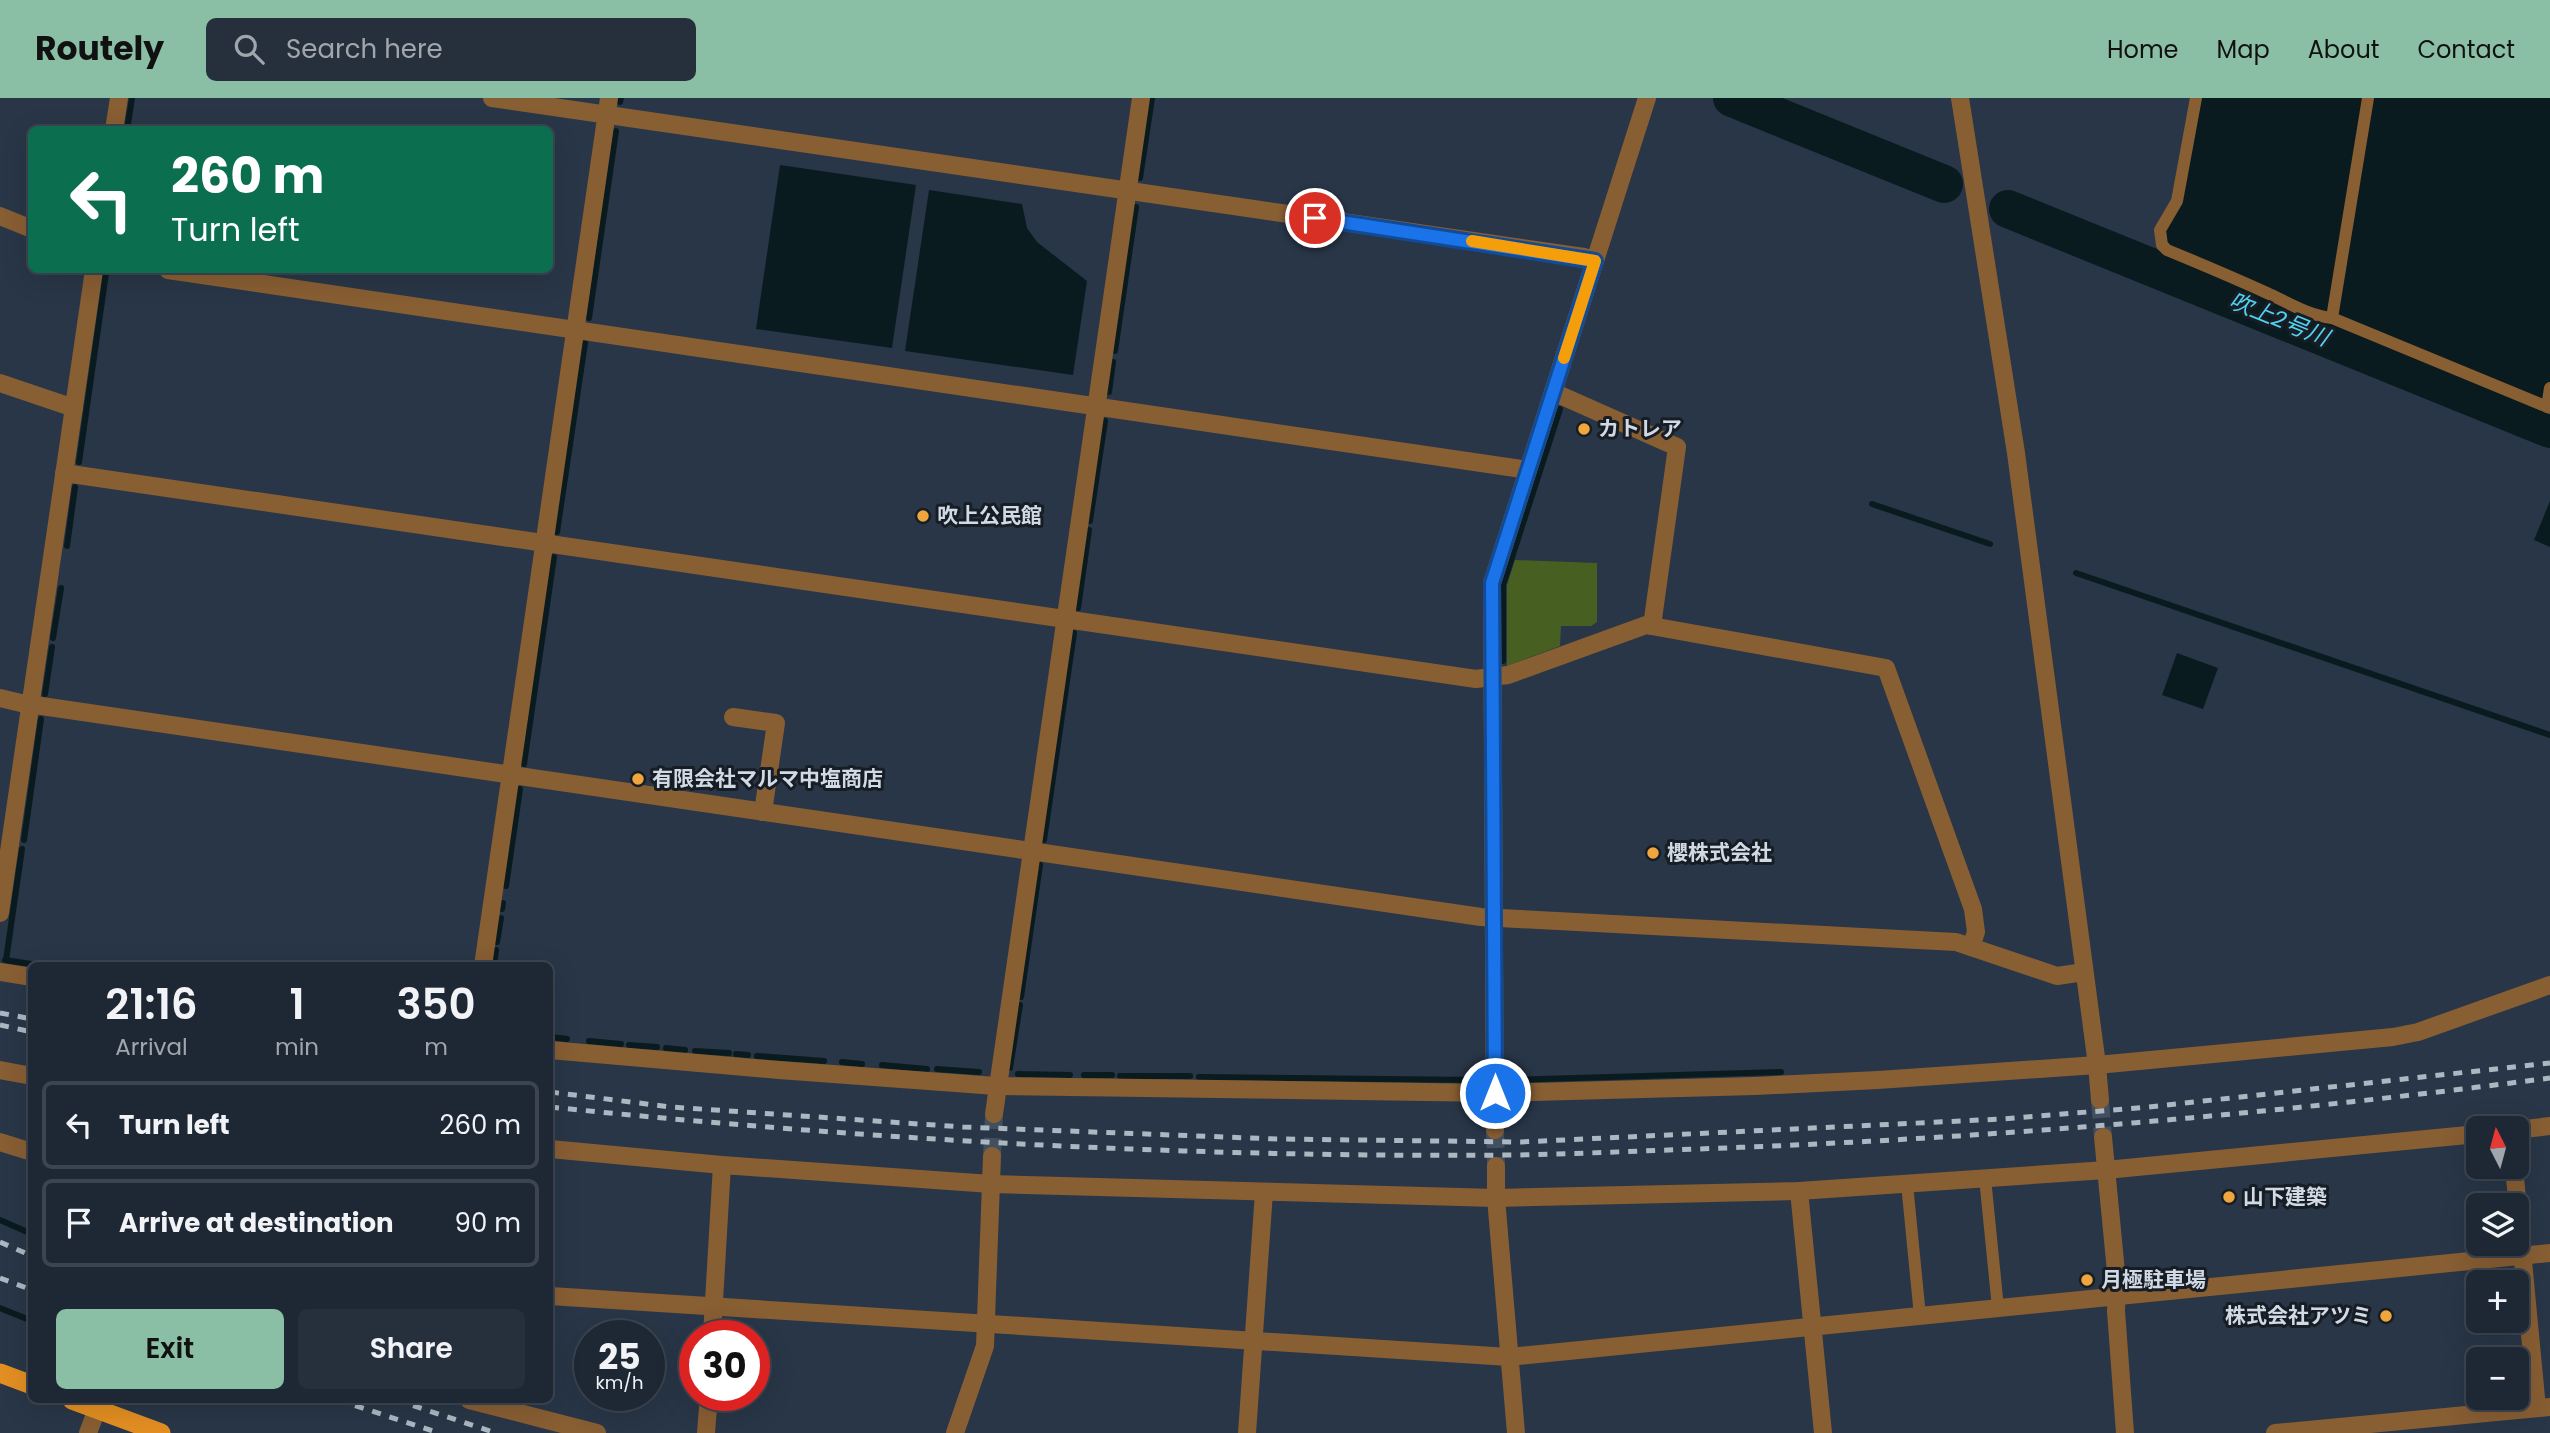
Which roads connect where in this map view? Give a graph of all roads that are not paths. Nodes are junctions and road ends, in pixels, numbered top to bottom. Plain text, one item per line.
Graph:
1 (119, 98) edge
2 (492, 98) edge
3 (1140, 98) edge
4 (1647, 98) edge
5 (1960, 98) edge
6 (2196, 98) edge
7 (2368, 98) edge
8 (608, 106) edge
9 (115, 126) edge
10 (1127, 191) junction
11 (0, 216) edge
12 (28, 227) edge
13 (1595, 261) junction
14 (94, 273) edge
15 (190, 273) edge
16 (2332, 318) junction
17 (576, 329) junction
18 (0, 383) edge
19 (2550, 388) edge
20 (1553, 392) junction
21 (1096, 405) junction
22 (74, 408) junction
23 (2549, 408) edge
24 (1528, 470) junction
25 (64, 473) junction
26 (544, 543) junction
27 (1065, 619) junction
28 (1652, 626) junction
29 (1492, 677) junction
30 (0, 698) edge
31 (30, 704) junction
32 (733, 717) dead end
33 (510, 775) junction
34 (763, 812) junction
35 (1031, 851) junction
36 (0, 913) edge
37 (1494, 917) junction
38 (1971, 947) junction
39 (484, 962) edge
40 (0, 972) edge
41 (2084, 972) junction
42 (28, 976) edge
43 (2550, 985) edge
44 (553, 1050) edge
45 (2097, 1065) junction
46 (0, 1070) edge
47 (28, 1075) edge
48 (996, 1086) junction
49 (1495, 1093) junction
50 (2100, 1100) tunnel mouth
51 (994, 1114) tunnel mouth
52 (2550, 1126) edge
53 (2529, 1128) edge
54 (1495, 1130) tunnel mouth
55 (2466, 1135) edge
56 (2103, 1137) tunnel mouth
57 (0, 1142) edge
58 (553, 1149) edge
59 (28, 1151) edge
60 (992, 1156) tunnel mouth
61 (722, 1165) junction
62 (1496, 1166) tunnel mouth
63 (2106, 1170) junction
64 (1985, 1178) junction
65 (991, 1184) junction
66 (1907, 1184) junction
67 (1799, 1191) junction
68 (1264, 1192) junction
69 (1496, 1198) junction
70 (2550, 1253) edge
71 (2529, 1255) edge
72 (2522, 1256) joint
73 (553, 1296) edge
74 (2116, 1296) junction
75 (714, 1307) junction
76 (1998, 1308) junction
77 (1920, 1316) junction
78 (713, 1320) edge
79 (986, 1325) junction
80 (1812, 1327) junction
81 (1254, 1340) junction
82 (1509, 1357) junction
83 (0, 1373) edge
84 (28, 1384) edge
85 (80, 1403) edge
86 (481, 1403) edge
87 (2543, 1408) edge
88 (97, 1409) junction
89 (708, 1411) edge
90 (89, 1433) edge
91 (161, 1433) edge
92 (597, 1433) edge
93 (706, 1433) edge
94 (955, 1433) edge
95 (1247, 1433) edge
96 (1516, 1433) edge
97 (1823, 1433) edge
98 (2125, 1433) edge
99 (2275, 1433) edge

1 - 9 street
2 - 8 street
3 - 10 street
4 - 13 street
5 - 41 street
6 - 16 lane
7 - 16 lane
8 - 10 street
8 - 17 street
10 - 13 street
10 - 21 street
11 - 12 street
13 - 20 street
14 - 22 street
15 - 17 street
16 - 23 lane
17 - 21 street
17 - 26 street
18 - 22 street
19 - 23 lane
20 - 24 street
20 - 28 street
21 - 24 street
21 - 27 street
22 - 25 street
24 - 29 street
25 - 26 street
25 - 31 street
26 - 27 street
26 - 33 street
27 - 29 street
27 - 35 street
28 - 29 street
28 - 38 street
29 - 37 street
30 - 31 street
31 - 33 street
31 - 36 street
32 - 34 street
33 - 34 street
33 - 39 street
34 - 35 street
35 - 37 street
35 - 48 street
37 - 38 street
37 - 49 street
38 - 41 street
40 - 42 street
41 - 45 street
43 - 45 street
44 - 48 street
45 - 49 street
45 - 50 street
46 - 47 street
48 - 49 street
48 - 51 street
49 - 54 street
52 - 53 street
55 - 63 street
56 - 63 street
57 - 59 street
58 - 61 street
60 - 65 street
61 - 65 street
61 - 75 street
62 - 69 street
63 - 64 street
63 - 74 street
64 - 66 street
64 - 76 lane
65 - 68 street
65 - 79 street
66 - 67 street
66 - 77 lane
67 - 69 street
67 - 80 street
68 - 69 street
68 - 81 street
69 - 82 street
70 - 71 street
72 - 74 street
72 - 87 street
73 - 75 street
74 - 76 street
74 - 98 street
75 - 78 street
75 - 79 street
76 - 77 street
77 - 80 street
79 - 81 street
79 - 94 street
80 - 82 street
80 - 97 street
81 - 82 street
81 - 95 street
82 - 96 street
83 - 84 highway
85 - 88 highway
86 - 92 street
87 - 99 street
88 - 90 street
88 - 91 highway
89 - 93 street

